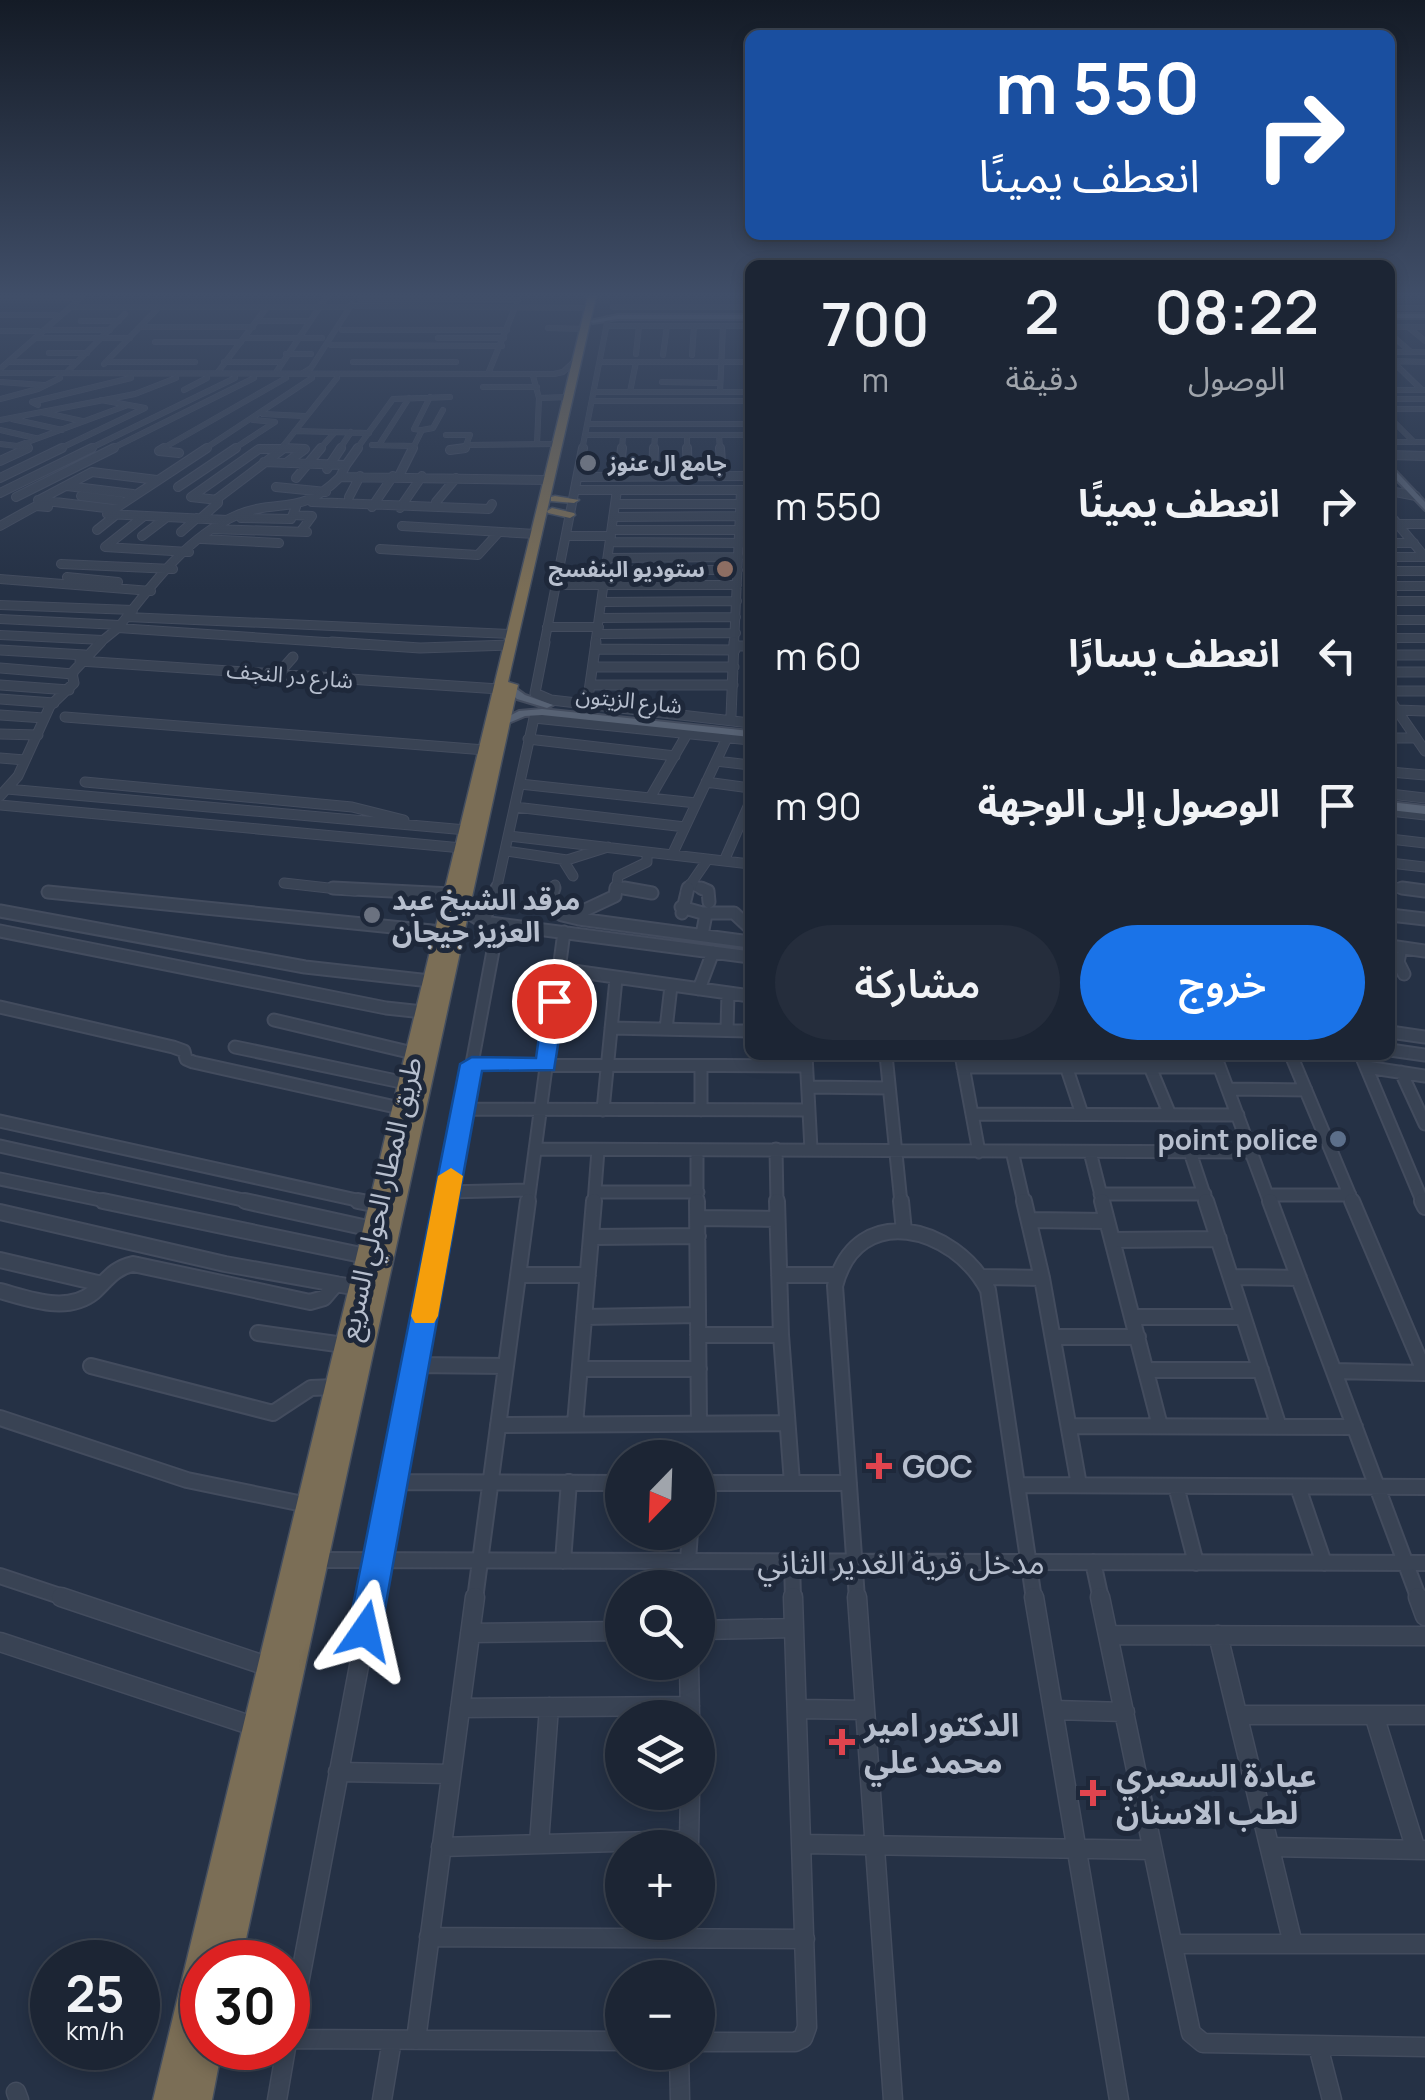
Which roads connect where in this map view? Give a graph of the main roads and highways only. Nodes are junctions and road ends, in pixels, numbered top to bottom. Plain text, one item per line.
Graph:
1 (569, 394) edge
2 (572, 394) edge
3 (559, 450) junction
4 (1395, 470) edge
5 (1395, 470) edge
6 (575, 492) road end
7 (1421, 495) edge
8 (554, 505) junction
9 (1425, 508) edge
10 (570, 515) road end
11 (505, 689) junction
12 (583, 710) junction
13 (506, 721) junction
14 (745, 727) edge
15 (745, 728) edge
16 (1395, 804) edge
17 (1425, 807) edge
18 (466, 908) junction
19 (450, 934) junction
20 (360, 1319) junction
21 (350, 1350) junction
22 (217, 1940) edge
23 (231, 1940) edge
24 (185, 2070) edge
25 (197, 2070) edge
26 (169, 2100) edge
27 (196, 2100) edge

1 - 3 highway, طريق المطار الحولي السريع
2 - 3 highway, طريق المطار الحولي السريع
3 - 8 highway, طريق المطار الحولي السريع
3 - 11 highway, طريق المطار الحولي السريع
4 - 7 main road
5 - 7 main road
6 - 8 highway
7 - 9 main road
8 - 10 highway
8 - 11 highway, طريق المطار الحولي السريع
11 - 12 main road, شارع الزيتون
11 - 13 highway, طريق المطار الحولي السريع
11 - 18 highway, طريق المطار الحولي السريع
12 - 13 main road, شارع الزيتون
12 - 14 main road, شارع الزيتون
12 - 15 main road, شارع الزيتون
13 - 18 highway, طريق المطار الحولي السريع
16 - 17 main road
18 - 19 highway, طريق المطار الحولي السريع
19 - 20 highway, طريق المطار الحولي السريع
19 - 20 highway, طريق المطار الحولي السريع
20 - 21 highway, طريق المطار الحولي السريع
21 - 22 highway, طريق المطار الحولي السريع
21 - 23 highway, طريق المطار الحولي السريع
24 - 26 highway, طريق المطار الحولي السريع
25 - 27 highway, طريق المطار الحولي السريع

